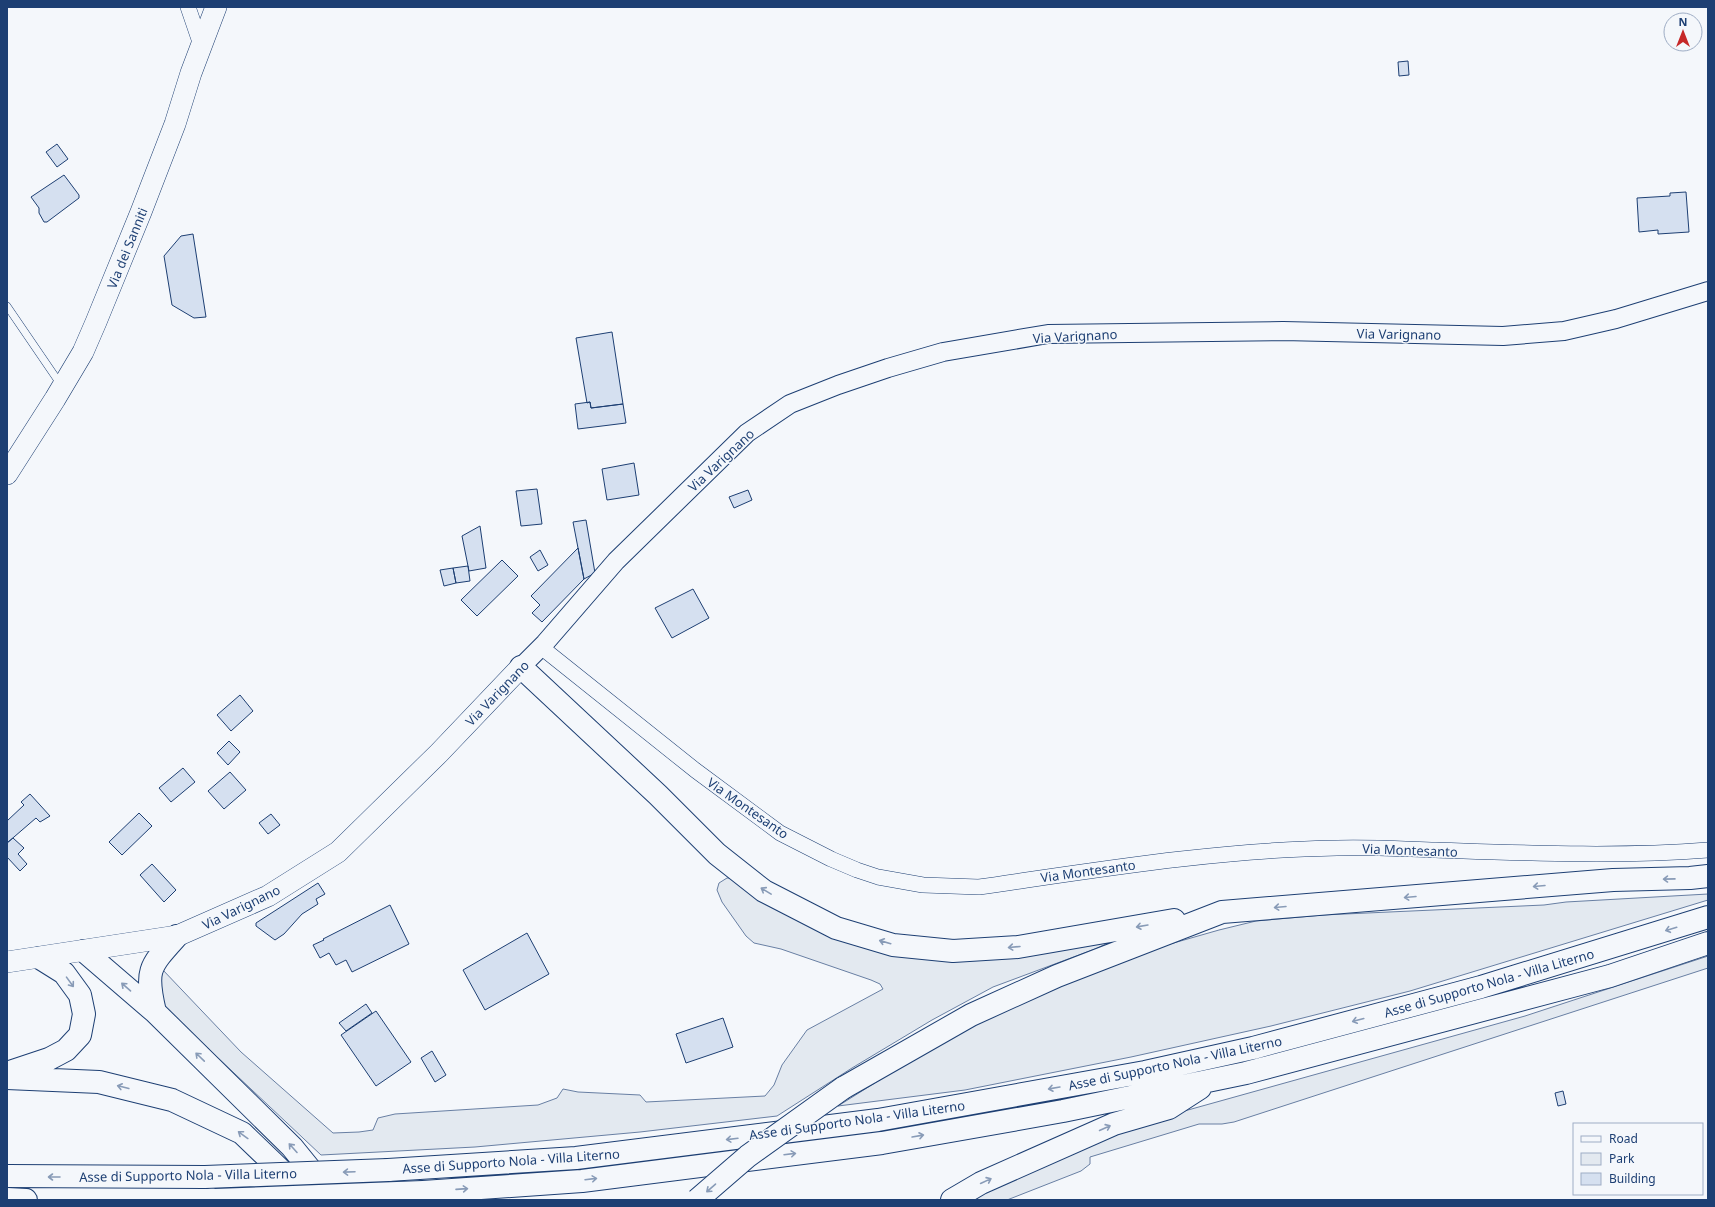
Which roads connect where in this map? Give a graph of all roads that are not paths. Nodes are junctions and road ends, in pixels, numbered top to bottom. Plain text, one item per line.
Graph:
1 (188, 7) edge
2 (216, 7) edge
3 (202, 44) junction
4 (1708, 291) edge
5 (7, 306) edge
6 (62, 387) junction
7 (7, 474) edge
8 (541, 647) junction
9 (521, 667) junction
10 (1708, 850) edge
11 (1708, 876) edge
12 (1222, 912) junction
13 (1708, 917) edge
14 (177, 936) junction
15 (1708, 943) edge
16 (84, 951) junction
17 (40, 958) junction
18 (7, 962) edge
19 (155, 1012) junction
20 (7, 1073) edge
21 (7, 1078) edge
22 (1212, 1081) junction
23 (7, 1176) edge
24 (423, 1192) junction
25 (7, 1199) edge
26 (26, 1200) edge
27 (215, 1200) edge
28 (312, 1200) edge
29 (335, 1200) edge
30 (394, 1200) edge
31 (697, 1200) edge
32 (952, 1200) edge

1 - 3 street
2 - 3 main road, Via dei Sanniti
3 - 6 main road, Via dei Sanniti
4 - 8 street, Via Varignano
5 - 6 lane
6 - 7 main road, Via dei Sanniti
8 - 9 street, Via Varignano
8 - 10 street, Via Montesanto
12 -> 9 highway
9 - 14 main road, Via Varignano
11 -> 12 highway
12 -> 31 highway, bridge
13 -> 23 highway, Asse di Supporto Nola - Villa Literno, bridge
14 - 16 main road, Via Varignano
14 - 19 highway
15 - 22 highway, Asse di Supporto Nola - Villa Literno
16 - 17 main road, Via Varignano
19 -> 16 highway
17 - 18 main road, Via Varignano
17 -> 20 highway
29 -> 19 highway
28 -> 21 highway
24 -> 22 highway, Asse di Supporto Nola - Villa Literno
32 -> 22 highway
24 - 27 highway, Asse di Supporto Nola - Villa Literno, bridge
24 - 30 highway, bridge
25 - 26 highway

